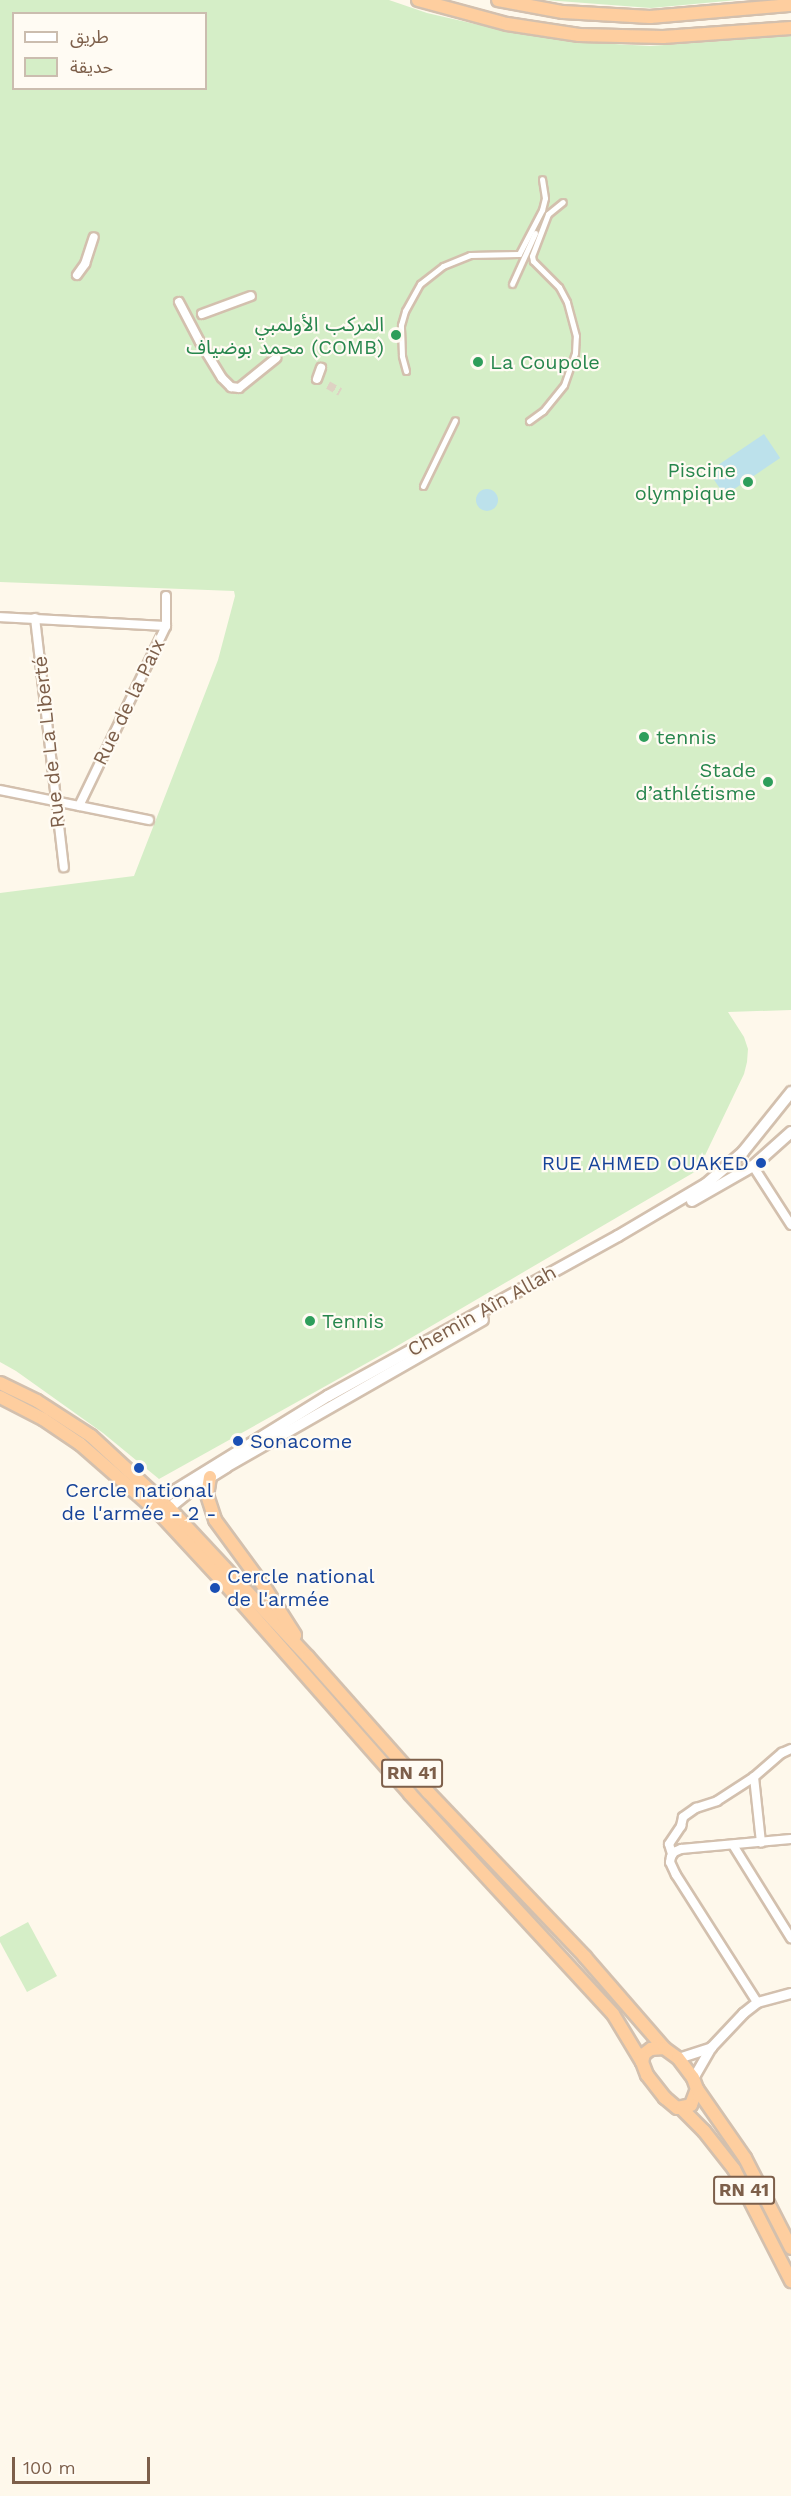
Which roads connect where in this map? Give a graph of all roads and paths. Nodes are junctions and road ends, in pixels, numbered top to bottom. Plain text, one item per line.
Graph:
1 (418, 0) edge
2 (498, 0) edge
3 (791, 5) edge
4 (791, 28) edge
5 (542, 179) dead end
6 (563, 202) dead end
7 (535, 233) junction
8 (94, 237) dead end
9 (77, 275) dead end
10 (512, 284) dead end
11 (251, 296) dead end
12 (179, 302) dead end
13 (202, 314) dead end
14 (276, 358) dead end
15 (321, 368) dead end
16 (406, 371) dead end
17 (317, 379) dead end
18 (455, 420) dead end
19 (529, 421) dead end
20 (423, 486) dead end
21 (166, 596) dead end
22 (0, 617) edge
23 (35, 618) junction
24 (166, 627) junction
25 (0, 790) edge
26 (55, 802) junction
27 (79, 806) junction
28 (150, 820) dead end
29 (64, 867) dead end
30 (791, 1092) edge
31 (791, 1132) edge
32 (743, 1152) junction
33 (753, 1166) junction
34 (791, 1225) edge
35 (0, 1383) edge
36 (0, 1397) edge
37 (210, 1477) junction
38 (160, 1507) junction
39 (308, 1657) junction
40 (791, 1749) edge
41 (754, 1777) junction
42 (791, 1839) edge
43 (761, 1843) junction
44 (733, 1845) junction
45 (672, 1854) junction
46 (791, 1938) edge
47 (791, 1994) edge
48 (757, 2002) junction
49 (711, 2047) junction
50 (664, 2048) junction
51 (678, 2058) junction
52 (642, 2062) junction
53 (695, 2084) junction
54 (682, 2109) junction
55 (791, 2248) edge
56 (791, 2281) edge

1 - 4 highway
2 - 3 highway
5 - 7 street
6 - 7 street
7 - 10 street
7 - 16 street
7 - 19 street
8 - 9 street
11 - 13 street
12 - 14 street
15 - 17 street
18 - 20 street
21 - 24 street, Rue de la Paix
22 - 23 street
23 - 24 street
23 - 26 street, Rue de La Liberté
24 - 27 street, Rue de la Paix
25 - 26 street
26 - 27 street
26 - 29 street, Rue de La Liberté
27 - 28 street
30 - 32 main road, Chemin Aîn Allah
31 - 33 main road, Chemin Aîn Allah
32 - 33 main road
32 - 38 main road, Chemin Aîn Allah
33 - 34 street
33 - 37 main road, Chemin Aîn Allah
35 - 38 highway, RN 41
36 - 38 highway, RN 41
37 - 38 main road, Chemin Aîn Allah
37 - 39 highway
38 - 39 highway, RN 41
38 - 52 highway, RN 41
39 - 50 highway, RN 41
40 - 41 street
41 - 43 street
41 - 45 street
42 - 43 street
43 - 44 street
44 - 45 street
44 - 46 street
45 - 48 street
47 - 48 street
48 - 49 street
49 - 51 street
49 - 53 street
50 - 51 highway
50 - 52 highway
51 - 53 highway
52 - 54 highway
53 - 54 highway
53 - 55 highway, RN 41
54 - 56 highway, RN 41

